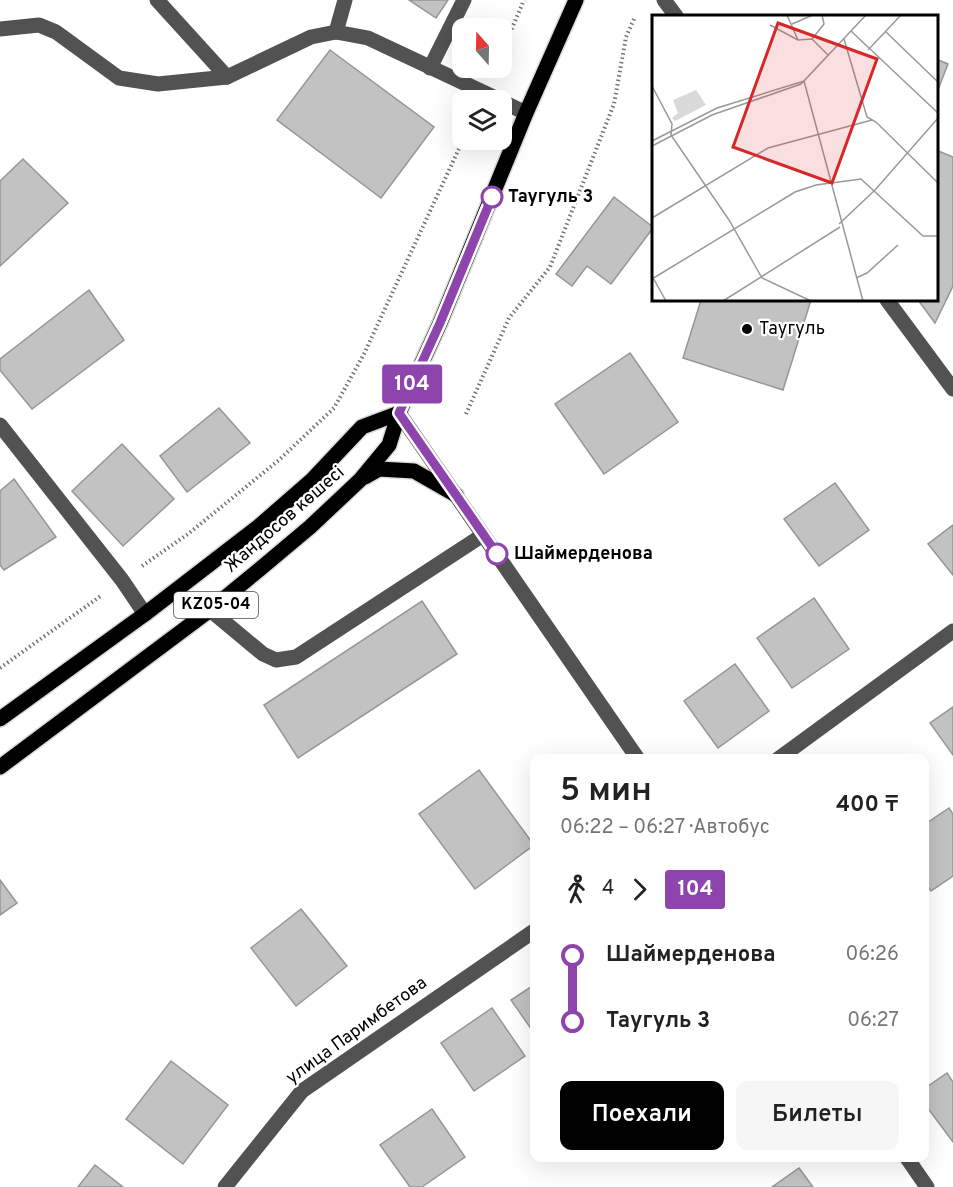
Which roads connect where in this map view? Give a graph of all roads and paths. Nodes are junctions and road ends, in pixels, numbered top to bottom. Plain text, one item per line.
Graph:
1 (157, 0) edge
2 (345, 0) edge
3 (464, 0) edge
4 (524, 0) edge
5 (576, 0) edge
6 (664, 0) edge
7 (675, 15) edge
8 (634, 19) dead end
9 (512, 28) edge
10 (0, 29) edge
11 (336, 32) junction
12 (430, 68) junction
13 (227, 77) junction
14 (477, 90) edge
15 (512, 107) edge
16 (526, 113) junction
17 (458, 150) edge
18 (888, 302) edge
19 (953, 389) edge
20 (399, 413) junction
21 (466, 414) dead end
22 (0, 425) edge
23 (360, 480) junction
24 (456, 495) junction
25 (483, 535) junction
26 (122, 580) junction
27 (210, 610) junction
28 (145, 614) junction
29 (953, 631) edge
30 (0, 668) edge
31 (0, 719) edge
32 (635, 754) edge
33 (785, 754) edge
34 (0, 767) edge
35 (530, 934) edge
36 (911, 1162) edge
37 (225, 1187) edge
38 (927, 1187) edge

1 - 13 street
2 - 11 street
3 - 12 street
4 - 9 path
5 - 16 main road, Жандосов көшесі / KZ05-04
6 - 7 street
8 - 21 path
10 - 13 street
11 - 12 street
11 - 13 street
12 - 14 street
15 - 16 street
16 - 20 main road, Жандосов көшесі / KZ05-04
17 - 26 path
18 - 19 street
20 - 23 main road, Жандосов көшесі / KZ05-04
20 - 24 street
20 - 28 main road, Жандосов көшесі / KZ05-04
22 - 26 street
23 - 24 main road
23 - 27 main road, Жандосов көшесі / KZ05-04
24 - 25 street
25 - 27 street
25 - 32 street
26 - 28 street
26 - 30 path
27 - 34 main road, Жандосов көшесі / KZ05-04
28 - 31 main road, Жандосов көшесі / KZ05-04
29 - 33 street
35 - 37 street, улица Паримбетова
36 - 38 street

